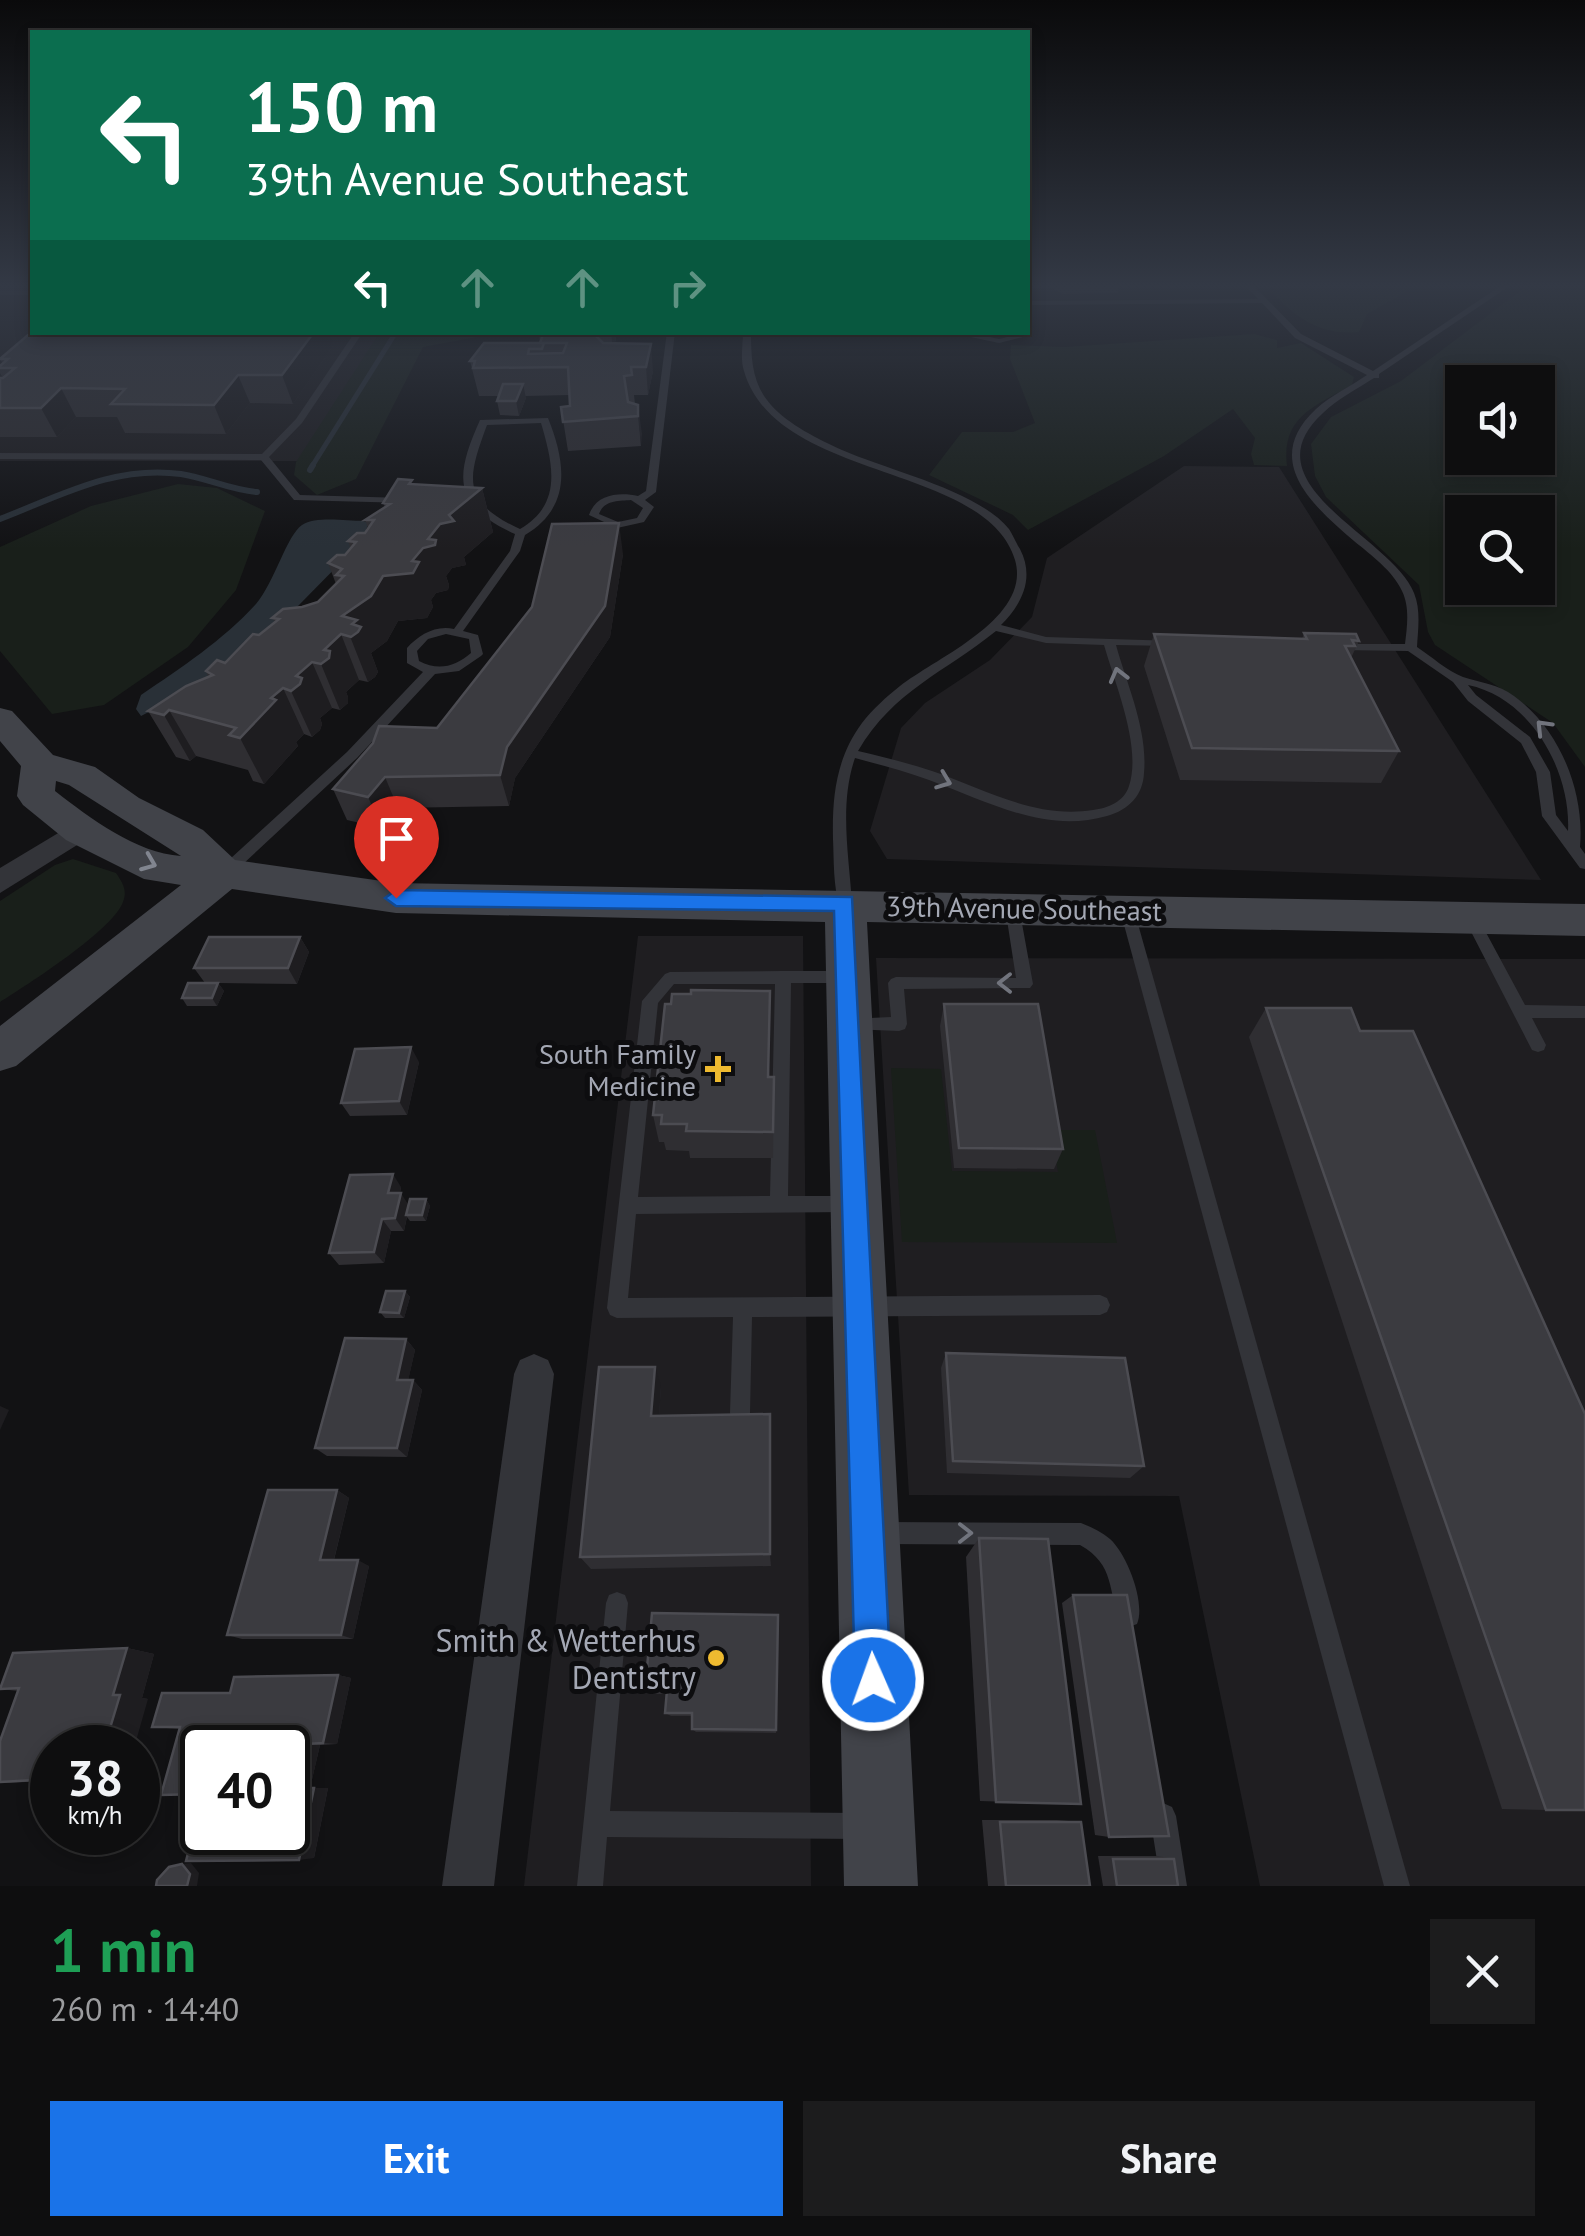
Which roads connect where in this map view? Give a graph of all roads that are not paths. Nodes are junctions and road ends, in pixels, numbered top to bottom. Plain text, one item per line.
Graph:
1 (331, 373) edge
2 (666, 373) edge
3 (750, 373) edge
4 (1370, 373) edge
5 (1380, 373) edge
6 (1376, 376) junction
7 (0, 456) edge
8 (264, 457) junction
9 (469, 495) junction
10 (454, 497) edge
11 (640, 499) junction
12 (427, 501) edge
13 (603, 522) junction
14 (585, 524) edge
15 (537, 526) junction
16 (558, 526) edge
17 (520, 533) junction
18 (990, 626) junction
19 (458, 631) junction
20 (1109, 642) junction
21 (1181, 643) edge
22 (1329, 647) edge
23 (1411, 648) junction
24 (431, 671) junction
25 (1457, 679) junction
26 (0, 718) edge
27 (851, 753) junction
28 (40, 764) junction
29 (80, 830) junction
30 (1574, 845) junction
31 (1585, 864) edge
32 (224, 873) junction
33 (0, 882) edge
34 (844, 903) junction
35 (1012, 907) junction
36 (1127, 910) junction
37 (1471, 918) junction
38 (1585, 920) edge
39 (782, 977) junction
40 (848, 1001) junction
41 (1520, 1011) junction
42 (1585, 1012) edge
43 (1538, 1045) dead end
44 (0, 1052) edge
45 (779, 1204) junction
46 (856, 1204) junction
47 (628, 1206) junction
48 (859, 1305) junction
49 (743, 1306) junction
50 (1100, 1306) dead end
51 (534, 1374) dead end
52 (740, 1412) edge
53 (867, 1533) junction
54 (617, 1603) dead end
55 (1133, 1641) edge
56 (1158, 1792) edge
57 (597, 1824) junction
58 (878, 1826) junction
59 (468, 1886) edge
60 (590, 1886) edge
61 (881, 1886) edge
62 (1174, 1886) edge
63 (1397, 1886) edge

1 - 8 lane
2 - 11 lane
3 - 18 lane
4 - 6 lane
5 - 6 lane
6 - 23 lane
7 - 8 lane
8 - 12 lane
9 - 10 lane
9 - 15 lane
9 - 17 lane
11 - 13 lane
11 - 13 lane
13 - 14 lane
15 - 16 lane
15 - 17 lane
17 - 19 lane
18 - 20 lane
18 - 27 lane
19 - 24 lane
19 - 24 lane
20 - 21 lane
27 -> 20 lane
22 - 23 lane
23 - 25 lane
24 - 32 lane
25 - 30 lane
30 -> 25 lane
26 - 28 main road
27 - 34 lane
28 - 29 main road, 39th Avenue Southeast
28 - 32 main road
29 -> 32 main road, 39th Avenue Southeast
29 - 33 street
30 - 31 lane
32 - 34 main road, 39th Avenue Southeast
32 - 44 main road
34 - 35 main road, 39th Avenue Southeast
34 - 40 main road
35 - 36 main road, 39th Avenue Southeast
35 -> 40 lane
36 - 37 main road, 39th Avenue Southeast
36 - 63 lane
37 - 38 main road, 39th Avenue Southeast
37 - 41 lane
39 - 40 lane
39 - 45 lane
39 - 47 lane
40 - 46 main road
41 - 42 lane
41 - 43 lane
45 - 46 lane
45 - 47 lane
46 - 48 main road
47 - 49 lane
48 - 49 lane
48 - 50 lane
48 - 53 main road
49 - 52 lane
51 - 59 street
53 -> 55 lane
53 - 58 main road
54 - 57 lane
56 - 62 lane
57 - 58 lane
57 - 60 lane
58 - 61 main road

